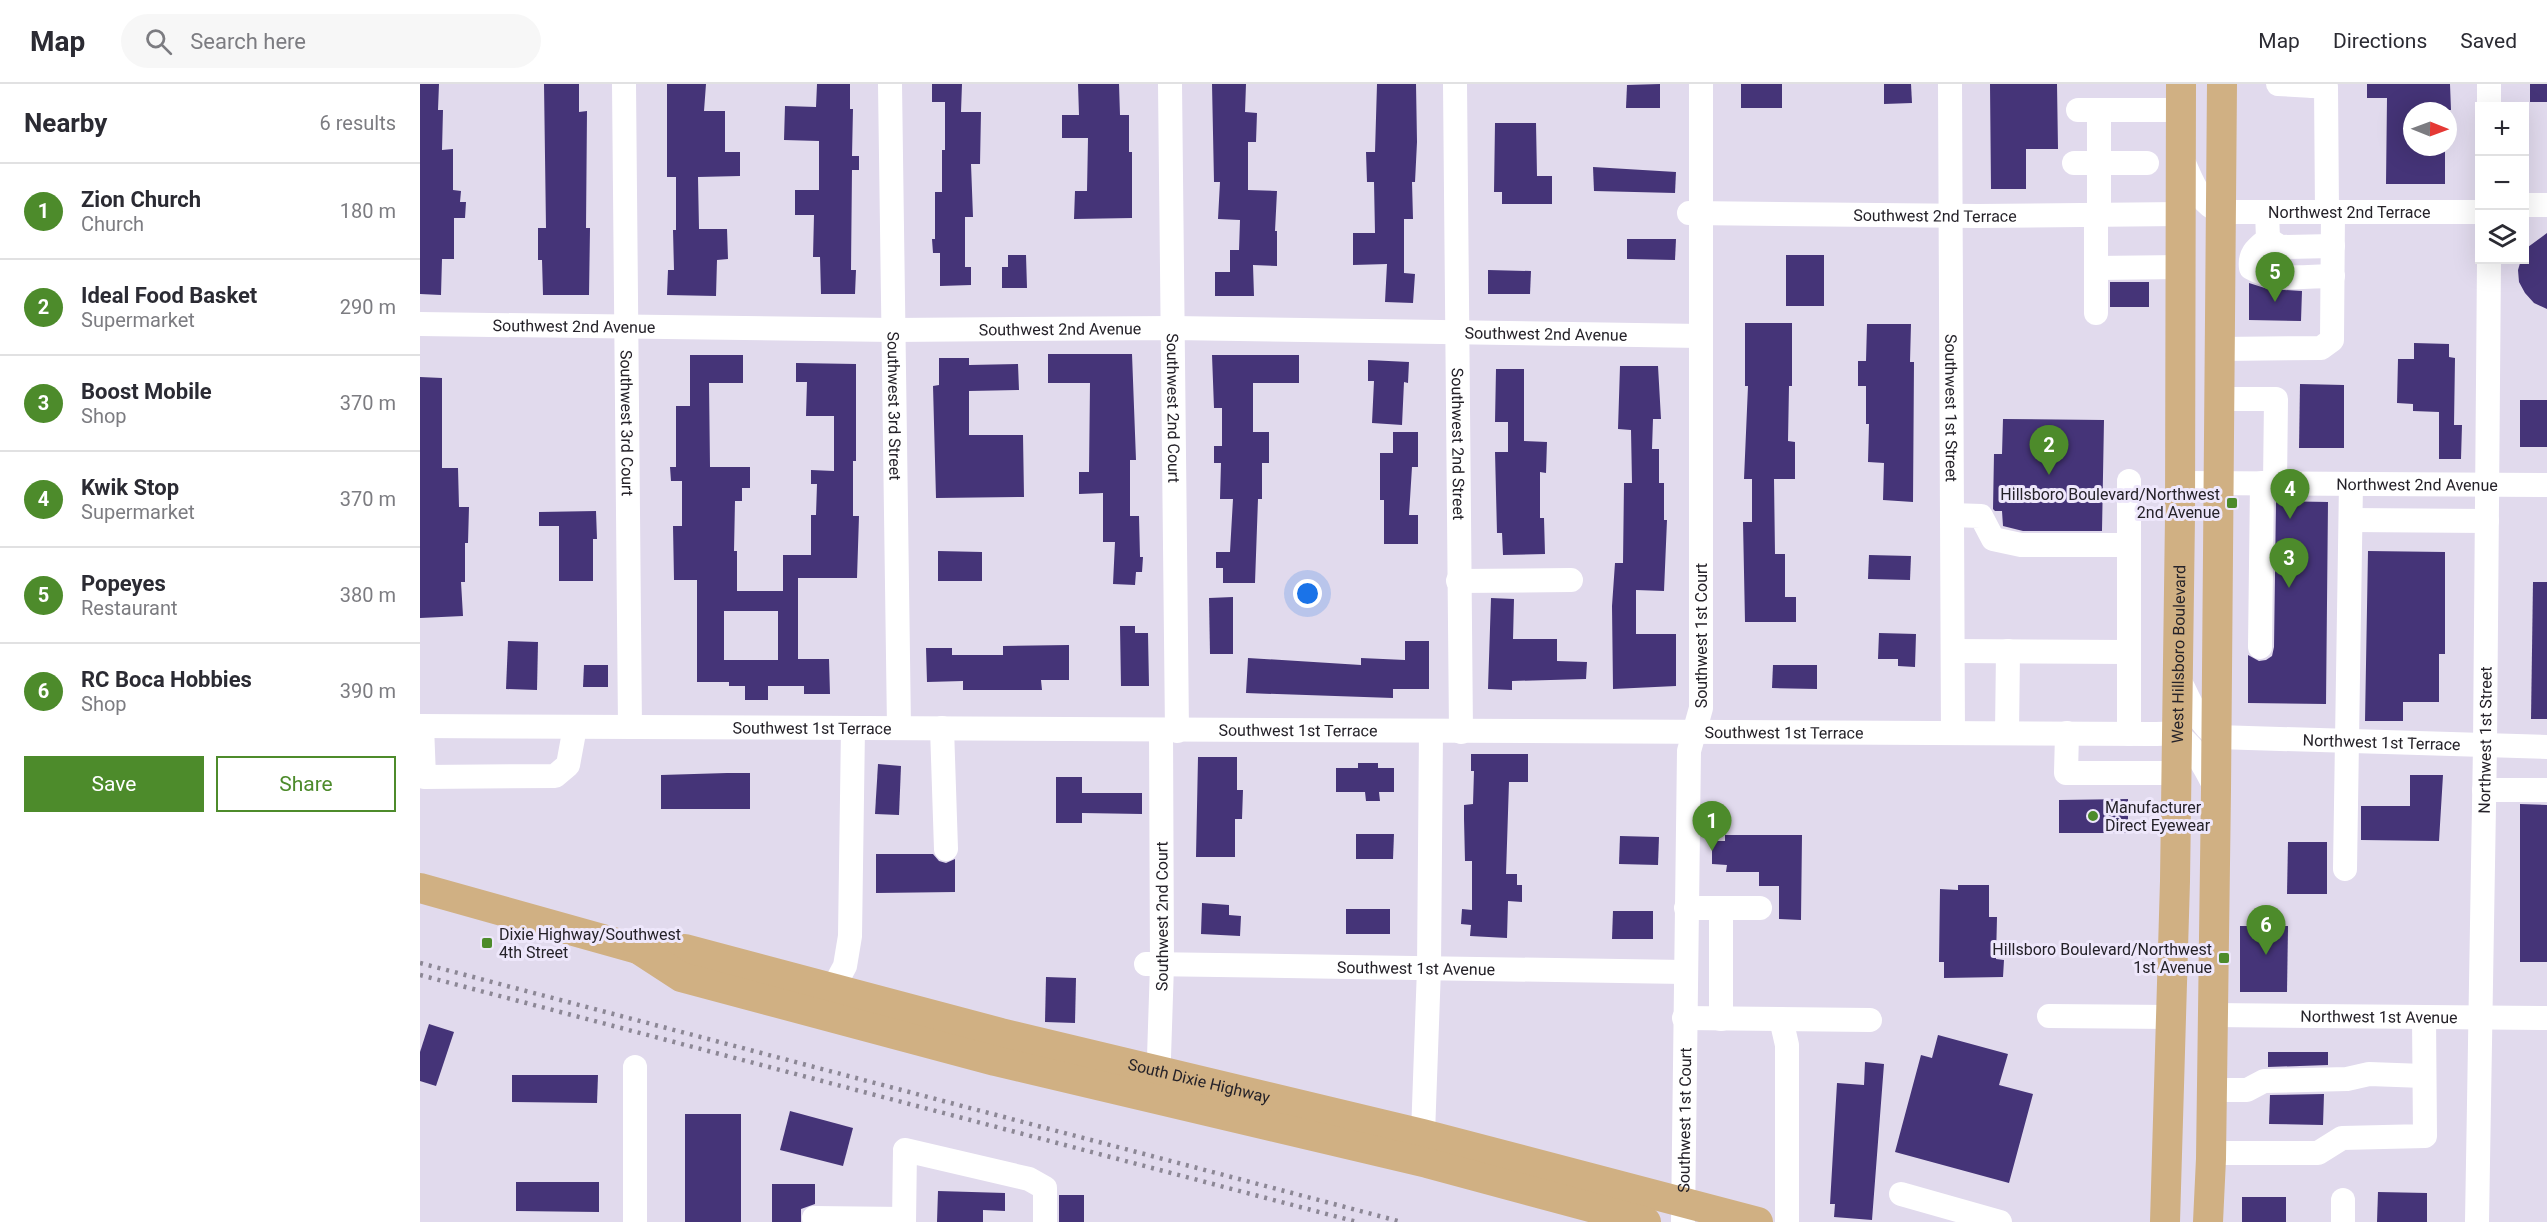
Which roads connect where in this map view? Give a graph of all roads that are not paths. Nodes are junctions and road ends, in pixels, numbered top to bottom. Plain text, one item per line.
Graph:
1 (624, 84) edge
2 (890, 84) edge
3 (1170, 84) edge
4 (1455, 84) edge
5 (1701, 84) edge
6 (1950, 84) edge
7 (2222, 84) edge
8 (2278, 84) edge
9 (2489, 84) edge
10 (2313, 85) edge
11 (2181, 97) edge
12 (2489, 102) edge
13 (2181, 157) junction
14 (2074, 163) dead end
15 (2099, 163) junction
16 (2147, 163) dead end
17 (2529, 205) edge
18 (2547, 205) edge
19 (2221, 212) junction
20 (2267, 212) junction
21 (2330, 212) junction
22 (2475, 212) edge
23 (1695, 213) junction
24 (2181, 214) junction
25 (2097, 215) junction
26 (1950, 216) junction
27 (2268, 239) junction
28 (2333, 246) junction
29 (2489, 264) edge
30 (2181, 267) junction
31 (2096, 268) junction
32 (2333, 276) junction
33 (2096, 313) dead end
34 (420, 324) edge
35 (625, 326) junction
36 (1173, 328) junction
37 (893, 330) junction
38 (1457, 334) junction
39 (1701, 336) junction
40 (2220, 349) junction
41 (2220, 399) junction
42 (2129, 481) dead end
43 (2180, 483) junction
44 (2219, 483) junction
45 (2269, 483) junction
46 (2352, 484) junction
47 (2487, 485) junction
48 (2547, 485) edge
49 (1952, 515) junction
50 (2351, 520) junction
51 (2487, 521) junction
52 (2129, 545) junction
53 (1571, 580) dead end
54 (1458, 581) junction
55 (2260, 647) dead end
56 (1953, 651) junction
57 (2008, 651) junction
58 (2129, 652) junction
59 (2176, 673) junction
60 (421, 726) edge
61 (575, 727) junction
62 (630, 727) junction
63 (853, 728) junction
64 (899, 728) junction
65 (942, 728) junction
66 (1169, 731) junction
67 (1431, 731) junction
68 (1695, 731) junction
69 (1461, 732) junction
70 (1953, 733) junction
71 (2007, 733) junction
72 (2067, 733) junction
73 (2129, 734) junction
74 (2176, 735) junction
75 (2217, 737) junction
76 (2348, 742) junction
77 (2485, 746) junction
78 (2547, 747) edge
79 (2175, 773) junction
80 (2216, 790) junction
81 (2484, 790) junction
82 (2547, 790) edge
83 (946, 849) dead end
84 (2345, 869) dead end
85 (420, 888) edge
86 (1686, 908) junction
87 (1721, 908) junction
88 (1760, 908) dead end
89 (638, 949) junction
90 (1154, 964) junction
91 (1429, 968) junction
92 (1685, 972) junction
93 (833, 988) junction
94 (2213, 1015) junction
95 (2049, 1016) dead end
96 (2171, 1017) junction
97 (2424, 1017) junction
98 (2480, 1017) junction
99 (1684, 1018) junction
100 (2547, 1018) edge
101 (1721, 1019) junction
102 (1781, 1019) junction
103 (1870, 1020) dead end
104 (635, 1067) dead end
105 (2424, 1076) junction
106 (1158, 1086) junction
107 (2212, 1090) junction
108 (1423, 1134) junction
109 (2211, 1153) junction
110 (1901, 1194) dead end
111 (1684, 1212) edge
112 (1966, 1217) edge
113 (814, 1218) dead end
114 (904, 1221) edge
115 (635, 1222) edge
116 (1045, 1222) edge
117 (1646, 1222) edge
118 (1758, 1222) edge
119 (1786, 1222) edge
120 (2000, 1222) edge
121 (2165, 1222) edge
122 (2208, 1222) edge
123 (2477, 1222) edge

1 - 35 street, Southwest 3rd Court
2 - 37 street, Southwest 3rd Street
3 - 36 street, Southwest 2nd Court
4 - 38 street, Southwest 2nd Street
5 - 23 street, Southwest 1st Court
6 - 26 street, Southwest 1st Street
7 - 19 main road
8 - 10 street
9 - 12 street
10 - 21 street
11 - 13 main road, West Hillsboro Boulevard
11 - 15 street
13 - 19 street
13 - 24 main road, West Hillsboro Boulevard
14 - 15 street
15 - 16 street
15 - 25 street
17 - 18 street
19 - 20 street, Northwest 2nd Terrace
19 - 40 main road
20 - 21 street, Northwest 2nd Terrace
20 - 27 street
21 - 22 street, Northwest 2nd Terrace
21 - 28 street
23 - 26 street, Southwest 2nd Terrace
23 - 39 street, Southwest 1st Court
24 - 25 street, Southwest 2nd Terrace
24 - 30 main road, West Hillsboro Boulevard
25 - 26 street, Southwest 2nd Terrace
25 - 31 street
26 - 49 street, Southwest 1st Street
27 - 28 street
27 - 32 street
28 - 32 street
29 - 47 street, Northwest 1st Street
30 - 31 street
30 - 43 main road, West Hillsboro Boulevard
31 - 33 street
32 - 40 street
34 - 35 street, Southwest 2nd Avenue
35 - 37 street, Southwest 2nd Avenue
35 - 62 street, Southwest 3rd Court
36 - 37 street, Southwest 2nd Avenue
36 - 38 street, Southwest 2nd Avenue
36 - 66 street, Southwest 2nd Court
37 - 64 street, Southwest 3rd Street
38 - 39 street, Southwest 2nd Avenue
38 - 54 street, Southwest 2nd Street
39 - 68 street, Southwest 1st Court
40 - 41 main road
41 - 44 main road
41 - 45 street
42 - 52 street
43 - 44 street, Northwest 2nd Avenue
43 - 59 main road, West Hillsboro Boulevard
44 - 45 street, Northwest 2nd Avenue
44 - 75 main road
45 - 46 street, Northwest 2nd Avenue
45 - 55 street
46 - 47 street, Northwest 2nd Avenue
46 - 50 street
47 - 48 street, Northwest 2nd Avenue
47 - 51 street, Northwest 1st Street
49 - 52 street
49 - 56 street, Southwest 1st Street
50 - 51 street
50 - 76 street
51 - 77 street, Northwest 1st Street
52 - 58 street
53 - 54 street
54 - 69 street, Southwest 2nd Street
56 - 57 street
56 - 70 street, Southwest 1st Street
57 - 58 street
57 - 71 street
58 - 73 street
59 - 74 main road, West Hillsboro Boulevard
59 - 75 street
60 - 61 street, Southwest 1st Terrace
60 - 61 street
61 - 62 street, Southwest 1st Terrace
62 - 63 street, Southwest 1st Terrace
63 - 64 street, Southwest 1st Terrace
63 - 93 street
64 - 65 street, Southwest 1st Terrace
65 - 66 street, Southwest 1st Terrace
65 - 83 street
66 - 67 street, Southwest 1st Terrace
66 - 90 street, Southwest 2nd Court
67 - 69 street, Southwest 1st Terrace
67 - 91 street
68 - 69 street, Southwest 1st Terrace
68 - 70 street, Southwest 1st Terrace
68 - 86 street, Southwest 1st Court
70 - 71 street, Southwest 1st Terrace
71 - 72 street, Southwest 1st Terrace
72 - 73 street, Southwest 1st Terrace
72 - 79 street
73 - 74 street, Southwest 1st Terrace
74 - 79 main road, West Hillsboro Boulevard
74 - 80 street
75 - 76 street, Northwest 1st Terrace
75 - 80 main road
76 - 77 street, Northwest 1st Terrace
76 - 84 street
77 - 78 street, Northwest 1st Terrace
77 - 81 street, Northwest 1st Street
79 - 96 main road, West Hillsboro Boulevard
80 - 94 main road
81 - 82 street
81 - 98 street, Northwest 1st Street
85 - 89 main road, South Dixie Highway
86 - 87 street
86 - 92 street, Southwest 1st Court
87 - 88 street
87 - 101 street
89 - 93 main road, South Dixie Highway
89 - 106 main road, South Dixie Highway
90 - 91 street, Southwest 1st Avenue
90 - 106 street, Southwest 2nd Court
91 - 92 street, Southwest 1st Avenue
91 - 108 street
92 - 99 street, Southwest 1st Court
93 - 106 main road, South Dixie Highway
94 - 97 street, Northwest 1st Avenue
94 - 107 main road
95 - 96 street
96 - 121 main road, West Hillsboro Boulevard
97 - 98 street, Northwest 1st Avenue
97 - 105 street
98 - 100 street, Northwest 1st Avenue
98 - 123 street, Northwest 1st Street
99 - 101 street
99 - 111 street, Southwest 1st Court
101 - 102 street
102 - 103 street
102 - 119 street
104 - 115 street
105 - 107 street
105 - 109 street
106 - 108 main road, South Dixie Highway
106 - 117 main road, South Dixie Highway
107 - 109 main road
108 - 111 main road, South Dixie Highway
109 - 122 main road
110 - 112 street
111 - 118 main road, South Dixie Highway
112 - 120 street
113 - 114 street
114 - 116 street

